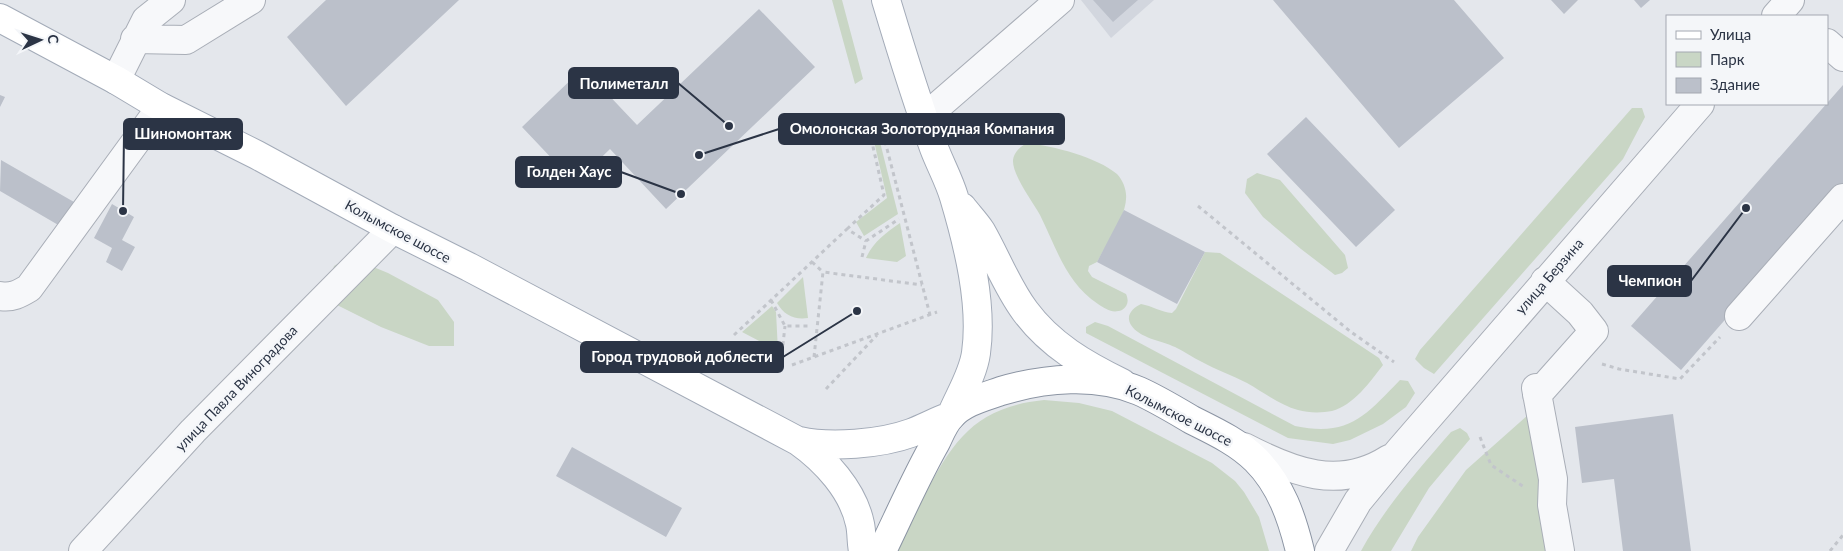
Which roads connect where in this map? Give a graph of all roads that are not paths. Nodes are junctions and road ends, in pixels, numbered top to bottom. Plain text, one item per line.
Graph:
1 (171, 0) edge
2 (251, 0) edge
3 (886, 0) edge
4 (1060, 0) edge
5 (0, 18) edge
6 (135, 39) junction
7 (1828, 44) edge
8 (1843, 58) edge
9 (116, 80) junction
10 (1699, 105) edge
11 (161, 107) junction
12 (924, 118) junction
13 (954, 196) junction
14 (1843, 198) edge
15 (393, 229) junction
16 (1545, 281) junction
17 (0, 296) edge
18 (1739, 316) road end
19 (1139, 392) junction
20 (950, 416) junction
21 (1227, 438) junction
22 (798, 441) junction
23 (1400, 450) junction
24 (1299, 549) edge
25 (83, 551) edge
26 (863, 551) edge
27 (882, 551) edge
28 (1329, 551) edge
29 (1560, 551) edge

1 - 6 street
2 - 6 street
3 - 12 main road
4 - 12 street
5 - 9 main road, Колымское шоссе
6 - 9 street
7 - 8 street
9 - 11 main road, Колымское шоссе
10 - 16 street, улица Берзина
11 - 15 main road, Колымское шоссе
11 - 17 street
12 - 13 main road
13 - 19 main road
13 - 20 main road
14 - 18 street
15 - 22 main road, Колымское шоссе
15 - 25 street, улица Павла Виноградова
16 - 23 street, улица Берзина
16 - 29 street
19 - 20 main road, Колымское шоссе
19 - 21 main road, Колымское шоссе
20 - 22 main road, Колымское шоссе
20 - 27 main road, Колымское шоссе
21 - 23 street, улица Берзина
21 - 24 main road, Колымское шоссе
22 - 26 main road, Колымское шоссе
23 - 28 street, улица Берзина

